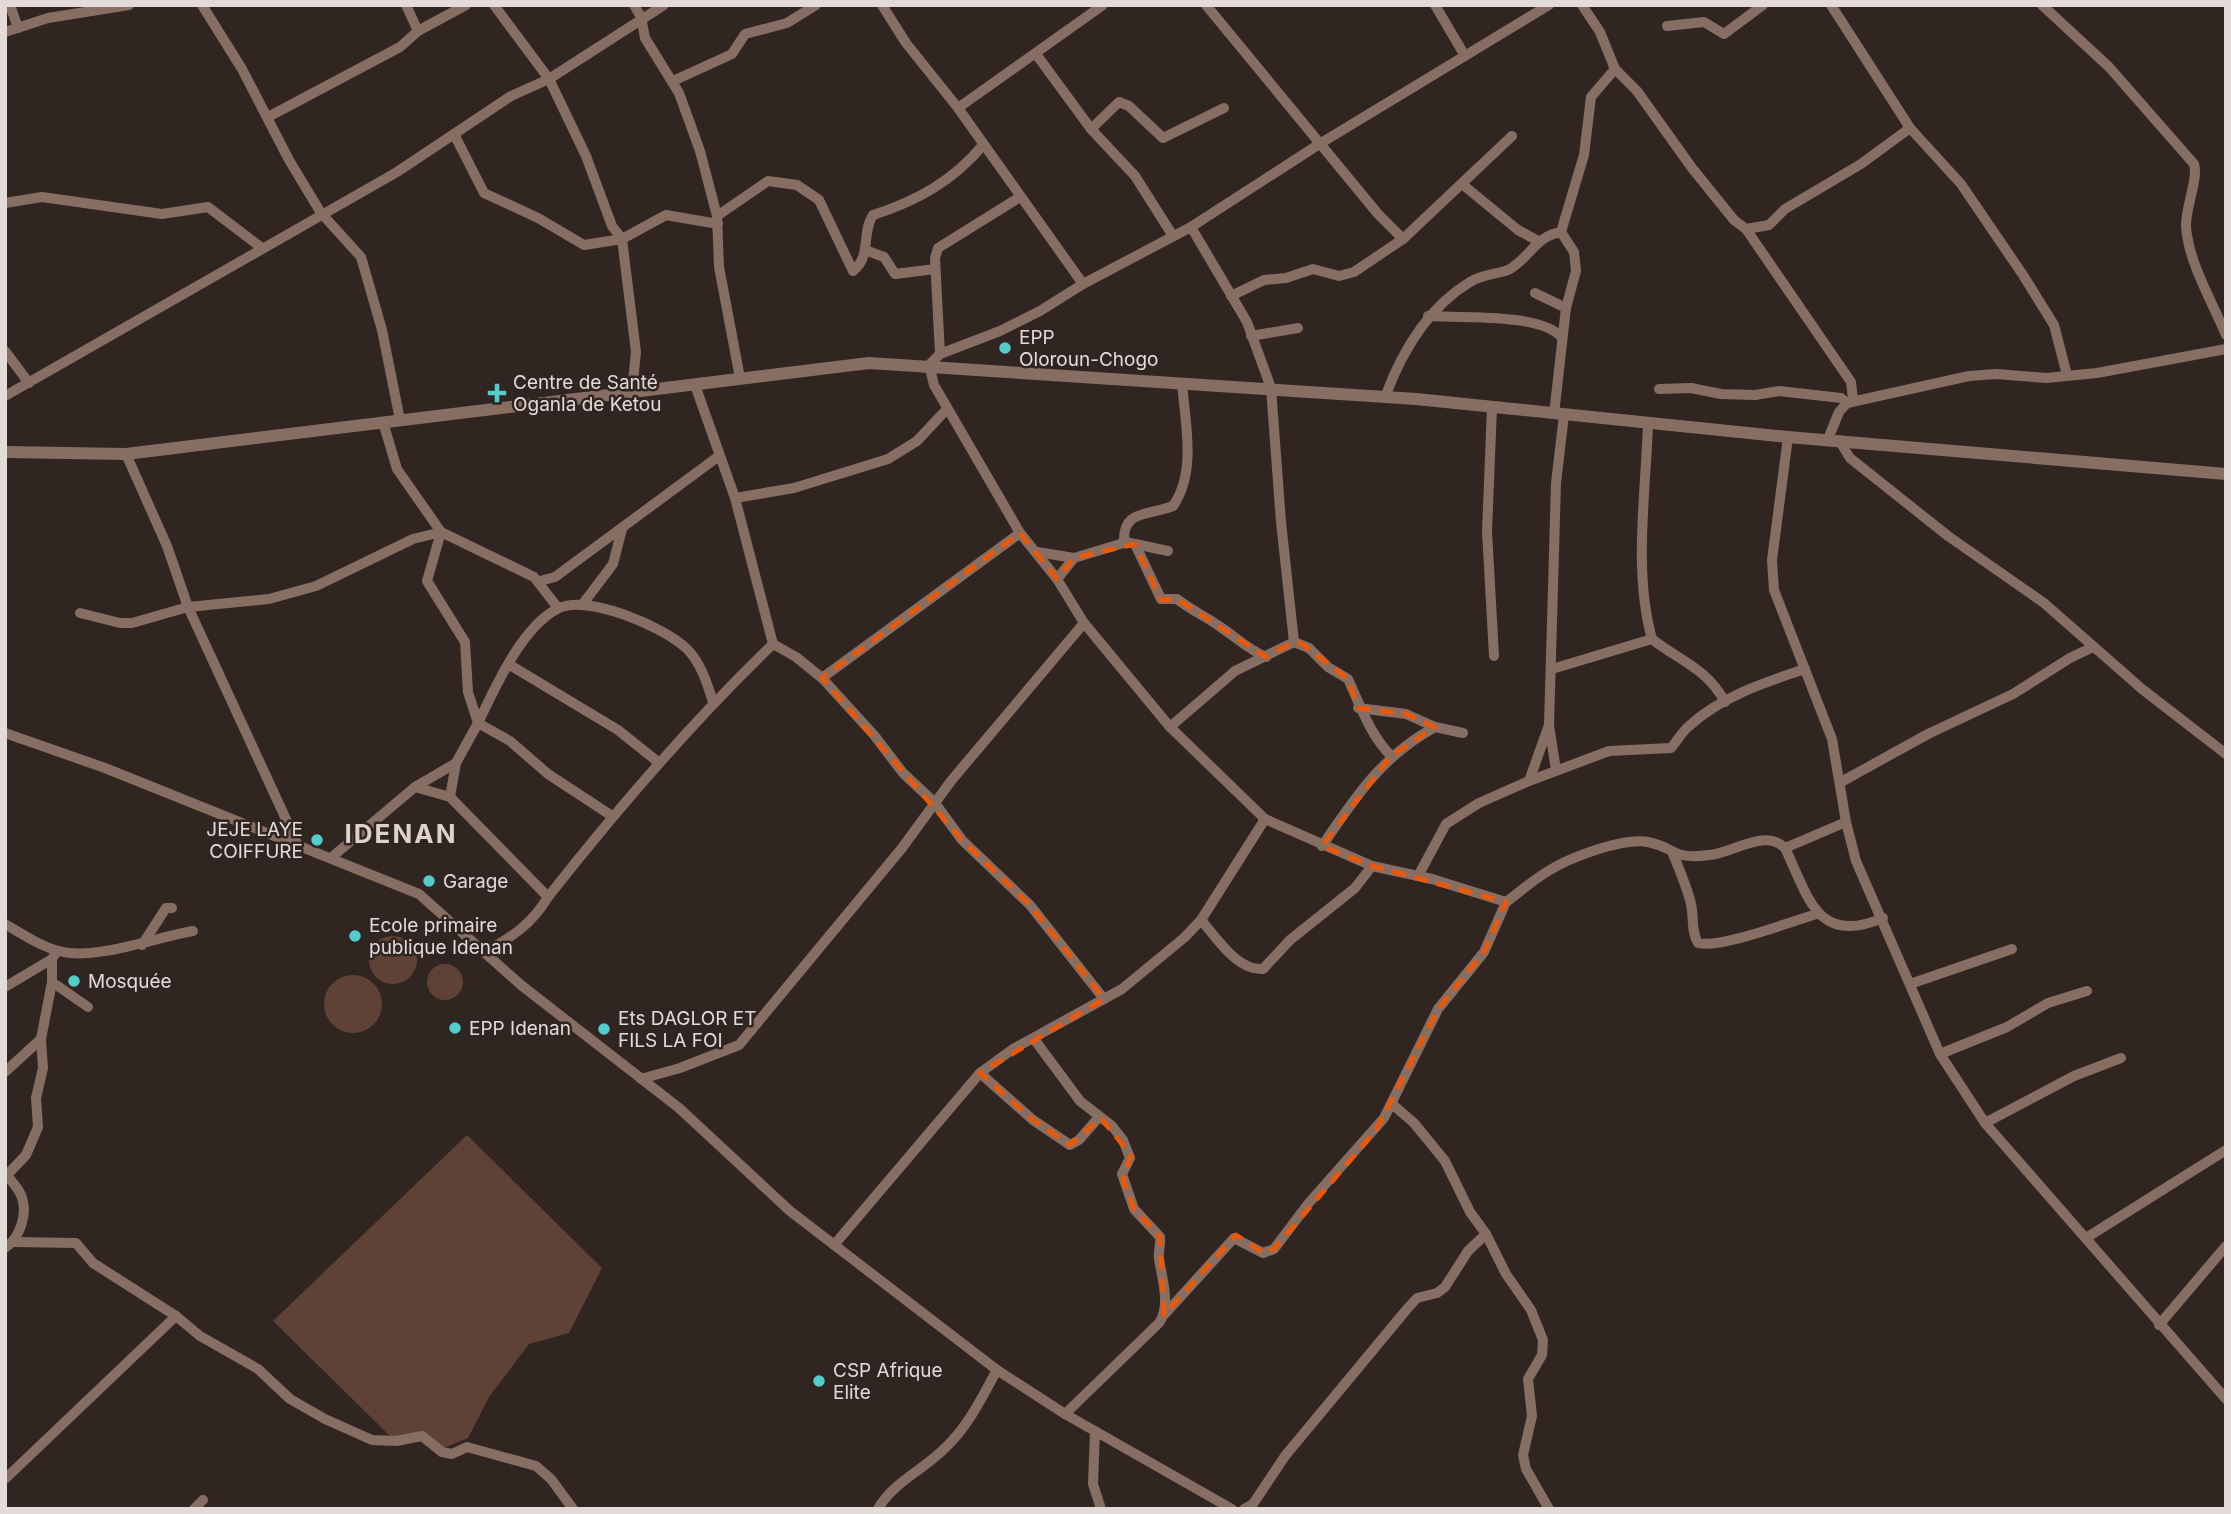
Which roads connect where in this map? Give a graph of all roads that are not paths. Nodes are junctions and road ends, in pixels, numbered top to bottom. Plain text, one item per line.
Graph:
1 (10, 5) edge
2 (46, 5) edge
3 (129, 5) edge
4 (202, 5) edge
5 (406, 5) edge
6 (466, 5) edge
7 (494, 5) edge
8 (634, 5) edge
9 (664, 5) edge
10 (816, 5) edge
11 (882, 5) edge
12 (1103, 5) edge
13 (1206, 5) edge
14 (1435, 5) edge
15 (1549, 5) edge
16 (1582, 5) edge
17 (1763, 5) edge
18 (1831, 5) edge
19 (2042, 5) edge
20 (799, 9) edge
21 (48, 18) junction
22 (641, 18) junction
23 (1667, 26) dead end
24 (18, 28) junction
25 (418, 31) junction
26 (5, 32) edge
27 (1036, 54) junction
28 (1465, 56) junction
29 (1615, 69) junction
30 (549, 79) junction
31 (673, 81) junction
32 (958, 108) junction
33 (1224, 108) dead end
34 (268, 117) junction
35 (1910, 128) junction
36 (1091, 129) junction
37 (454, 134) junction
38 (1512, 136) dead end
39 (1321, 142) junction
40 (983, 145) junction
41 (1462, 184) junction
42 (1020, 197) junction
43 (5, 203) edge
44 (321, 213) junction
45 (717, 220) junction
46 (1191, 227) junction
47 (1746, 229) junction
48 (1561, 232) junction
49 (1173, 236) junction
50 (622, 239) junction
51 (1403, 239) junction
52 (1538, 241) junction
53 (262, 248) junction
54 (865, 250) junction
55 (935, 269) junction
56 (1083, 284) junction
57 (1535, 293) dead end
58 (1231, 296) junction
59 (1566, 308) junction
60 (1429, 316) junction
61 (1298, 328) dead end
62 (2226, 335) edge
63 (1251, 336) junction
64 (1562, 338) junction
65 (2226, 349) edge
66 (5, 351) edge
67 (940, 354) junction
68 (929, 365) junction
69 (2067, 375) junction
70 (740, 378) junction
71 (29, 383) junction
72 (1182, 383) junction
73 (695, 385) junction
74 (1271, 388) junction
75 (1659, 389) dead end
76 (632, 391) junction
77 (5, 396) edge
78 (1385, 397) junction
79 (1850, 401) junction
80 (1492, 408) junction
81 (947, 410) junction
82 (1559, 415) junction
83 (400, 420) junction
84 (383, 422) junction
85 (1648, 423) junction
86 (1788, 437) junction
87 (1834, 440) junction
88 (5, 452) edge
89 (126, 454) junction
90 (719, 456) junction
91 (2226, 474) edge
92 (735, 498) junction
93 (622, 529) junction
94 (441, 533) junction
95 (1020, 533) junction
96 (1130, 543) junction
97 (1168, 551) dead end
98 (1037, 552) junction
99 (1074, 558) junction
100 (1057, 579) junction
101 (540, 581) junction
102 (582, 606) junction
103 (188, 607) junction
104 (558, 608) junction
105 (80, 612) dead end
106 (1084, 622) junction
107 (1652, 639) junction
108 (1294, 642) junction
109 (773, 644) junction
110 (2093, 647) junction
111 (1494, 656) dead end
112 (1266, 657) junction
113 (510, 664) junction
114 (1552, 669) junction
115 (1805, 669) junction
116 (822, 678) junction
117 (713, 702) junction
118 (1725, 702) junction
119 (1358, 708) junction
120 (478, 723) junction
121 (1549, 725) junction
122 (1170, 727) junction
123 (1436, 727) junction
124 (5, 733) edge
125 (1463, 733) dead end
126 (2226, 754) edge
127 (1391, 756) junction
128 (658, 762) junction
129 (456, 763) junction
130 (1556, 770) junction
131 (1529, 781) junction
132 (1842, 782) junction
133 (415, 787) junction
134 (450, 797) junction
135 (935, 803) junction
136 (612, 816) junction
137 (1265, 819) junction
138 (1846, 822) junction
139 (297, 843) junction
140 (1322, 846) junction
141 (1784, 848) junction
142 (1673, 854) junction
143 (332, 857) junction
144 (1372, 866) junction
145 (1418, 876) junction
146 (548, 897) junction
147 (1506, 902) junction
148 (172, 908) dead end
149 (1817, 914) junction
150 (1883, 918) junction
151 (1200, 920) junction
152 (5, 924) edge
153 (193, 931) dead end
154 (142, 944) junction
155 (2012, 949) dead end
156 (485, 952) junction
157 (54, 955) junction
158 (52, 982) junction
159 (1910, 984) junction
160 (5, 987) edge
161 (2087, 991) dead end
162 (1104, 999) junction
163 (88, 1007) dead end
164 (1034, 1039) junction
165 (41, 1040) junction
166 (1940, 1054) junction
167 (2121, 1058) dead end
168 (5, 1072) edge
169 (980, 1073) junction
170 (641, 1079) junction
171 (1392, 1104) junction
172 (1099, 1117) junction
173 (1985, 1123) junction
174 (2226, 1150) edge
175 (5, 1158) edge
176 (11, 1169) junction
177 (1486, 1234) junction
178 (2086, 1238) junction
179 (9, 1245) edge
180 (834, 1245) junction
181 (2226, 1246) edge
182 (1164, 1315) junction
183 (176, 1316) junction
184 (2159, 1325) junction
185 (997, 1370) junction
186 (2226, 1399) edge
187 (1065, 1414) junction
188 (1095, 1431) junction
189 (5, 1479) edge
190 (203, 1500) dead end
191 (194, 1509) edge
192 (573, 1509) edge
193 (878, 1509) edge
194 (1101, 1509) edge
195 (1231, 1509) edge
196 (1244, 1509) edge
197 (1549, 1509) edge

1 - 24 street
2 - 21 street
3 - 21 street
4 - 34 street
5 - 25 street
6 - 25 street
7 - 30 street
8 - 22 street
9 - 22 street
10 - 20 street
11 - 32 street
12 - 27 street
13 - 39 street
14 - 28 street
15 - 28 street
16 - 29 street
17 - 23 street
18 - 35 street
19 - 62 street
20 - 31 street
21 - 24 street
22 - 30 street
22 - 31 street
24 - 26 street
25 - 34 street
27 - 32 street
27 - 36 street
28 - 39 street
29 - 47 street
29 - 48 street
30 - 37 street
30 - 50 street
31 - 45 street
32 - 40 street
33 - 36 street
34 - 44 street
35 - 47 street
35 - 69 street
36 - 49 street
37 - 44 street
37 - 50 street
38 - 41 street
39 - 46 street
39 - 51 street
40 - 42 street
40 - 54 street
41 - 51 street
41 - 52 street
42 - 55 street
42 - 56 street
43 - 53 street
44 - 53 street
44 - 83 street
45 - 50 street
45 - 54 street
45 - 70 street
46 - 49 street
46 - 58 street
47 - 79 street
48 - 52 street
48 - 59 street
49 - 56 street
50 - 76 street
51 - 58 street
52 - 60 street
53 - 71 street
54 - 55 street
55 - 67 street
56 - 67 street
57 - 59 street
58 - 63 street
59 - 64 street
60 - 64 street
60 - 78 street
61 - 63 street
63 - 74 street
64 - 82 street
65 - 69 street
66 - 71 street
67 - 68 street
68 - 70 street
68 - 72 street
68 - 81 street
69 - 79 street
70 - 73 street
71 - 77 street
72 - 74 street
72 - 96 street
73 - 76 street
73 - 90 street
74 - 78 street
74 - 108 street
75 - 79 street
76 - 83 street
78 - 80 street
79 - 87 street
80 - 82 street
80 - 111 street
81 - 92 street
81 - 95 street
82 - 85 street
82 - 114 street
83 - 84 street
84 - 89 street
84 - 94 street
85 - 86 street
85 - 107 street
86 - 87 street
86 - 115 street
87 - 91 street
87 - 110 street
88 - 89 street
89 - 103 street
90 - 92 street
90 - 93 street
92 - 109 street
93 - 101 street
93 - 102 street
94 - 101 street
94 - 103 street
94 - 120 street
95 - 98 street
95 - 116 street
96 - 97 street
96 - 99 street
96 - 112 street
98 - 99 street
98 - 100 street
99 - 100 street
100 - 106 street
101 - 104 street
102 - 104 street
102 - 117 street
103 - 105 street
103 - 139 street
104 - 113 street
106 - 122 street
106 - 135 street
107 - 114 street
107 - 118 street
108 - 112 street
108 - 119 street
109 - 116 street
109 - 117 street
110 - 126 street
110 - 132 street
112 - 122 street
113 - 120 street
113 - 128 street
114 - 121 street
115 - 118 street
115 - 132 street
116 - 135 street
117 - 128 street
118 - 130 street
119 - 123 street
119 - 127 street
120 - 129 street
120 - 136 street
121 - 130 street
121 - 131 street
122 - 137 street
123 - 125 street
123 - 127 street
124 - 139 street
127 - 140 street
128 - 136 street
129 - 133 street
129 - 134 street
130 - 131 street
131 - 145 street
132 - 138 street
133 - 134 street
133 - 143 street
134 - 146 street
135 - 162 street
135 - 170 street
136 - 146 street
137 - 140 street
137 - 151 street
138 - 141 street
138 - 150 street
139 - 143 street
140 - 144 street
141 - 142 street
141 - 149 street
142 - 147 street
142 - 149 street
143 - 156 street
144 - 145 street
144 - 151 street
145 - 147 street
146 - 156 street
147 - 171 street
148 - 154 street
149 - 150 street
150 - 159 street
151 - 162 street
152 - 157 street
153 - 154 street
154 - 157 street
155 - 159 street
156 - 170 street
157 - 158 street
157 - 160 street
158 - 163 street
158 - 165 street
159 - 166 street
161 - 166 street
162 - 164 street
164 - 169 street
164 - 172 street
165 - 168 street
165 - 176 street
166 - 173 street
167 - 173 street
169 - 172 street
169 - 180 street
170 - 180 street
171 - 177 street
171 - 182 street
172 - 182 street
173 - 178 street
174 - 178 street
175 - 176 street
176 - 179 street
177 - 196 street
177 - 197 street
178 - 184 street
179 - 183 street
180 - 185 street
181 - 184 street
182 - 187 street
183 - 189 street
183 - 192 street
184 - 186 street
185 - 187 street
185 - 193 street
187 - 188 street
188 - 194 street
188 - 195 street
190 - 191 street

